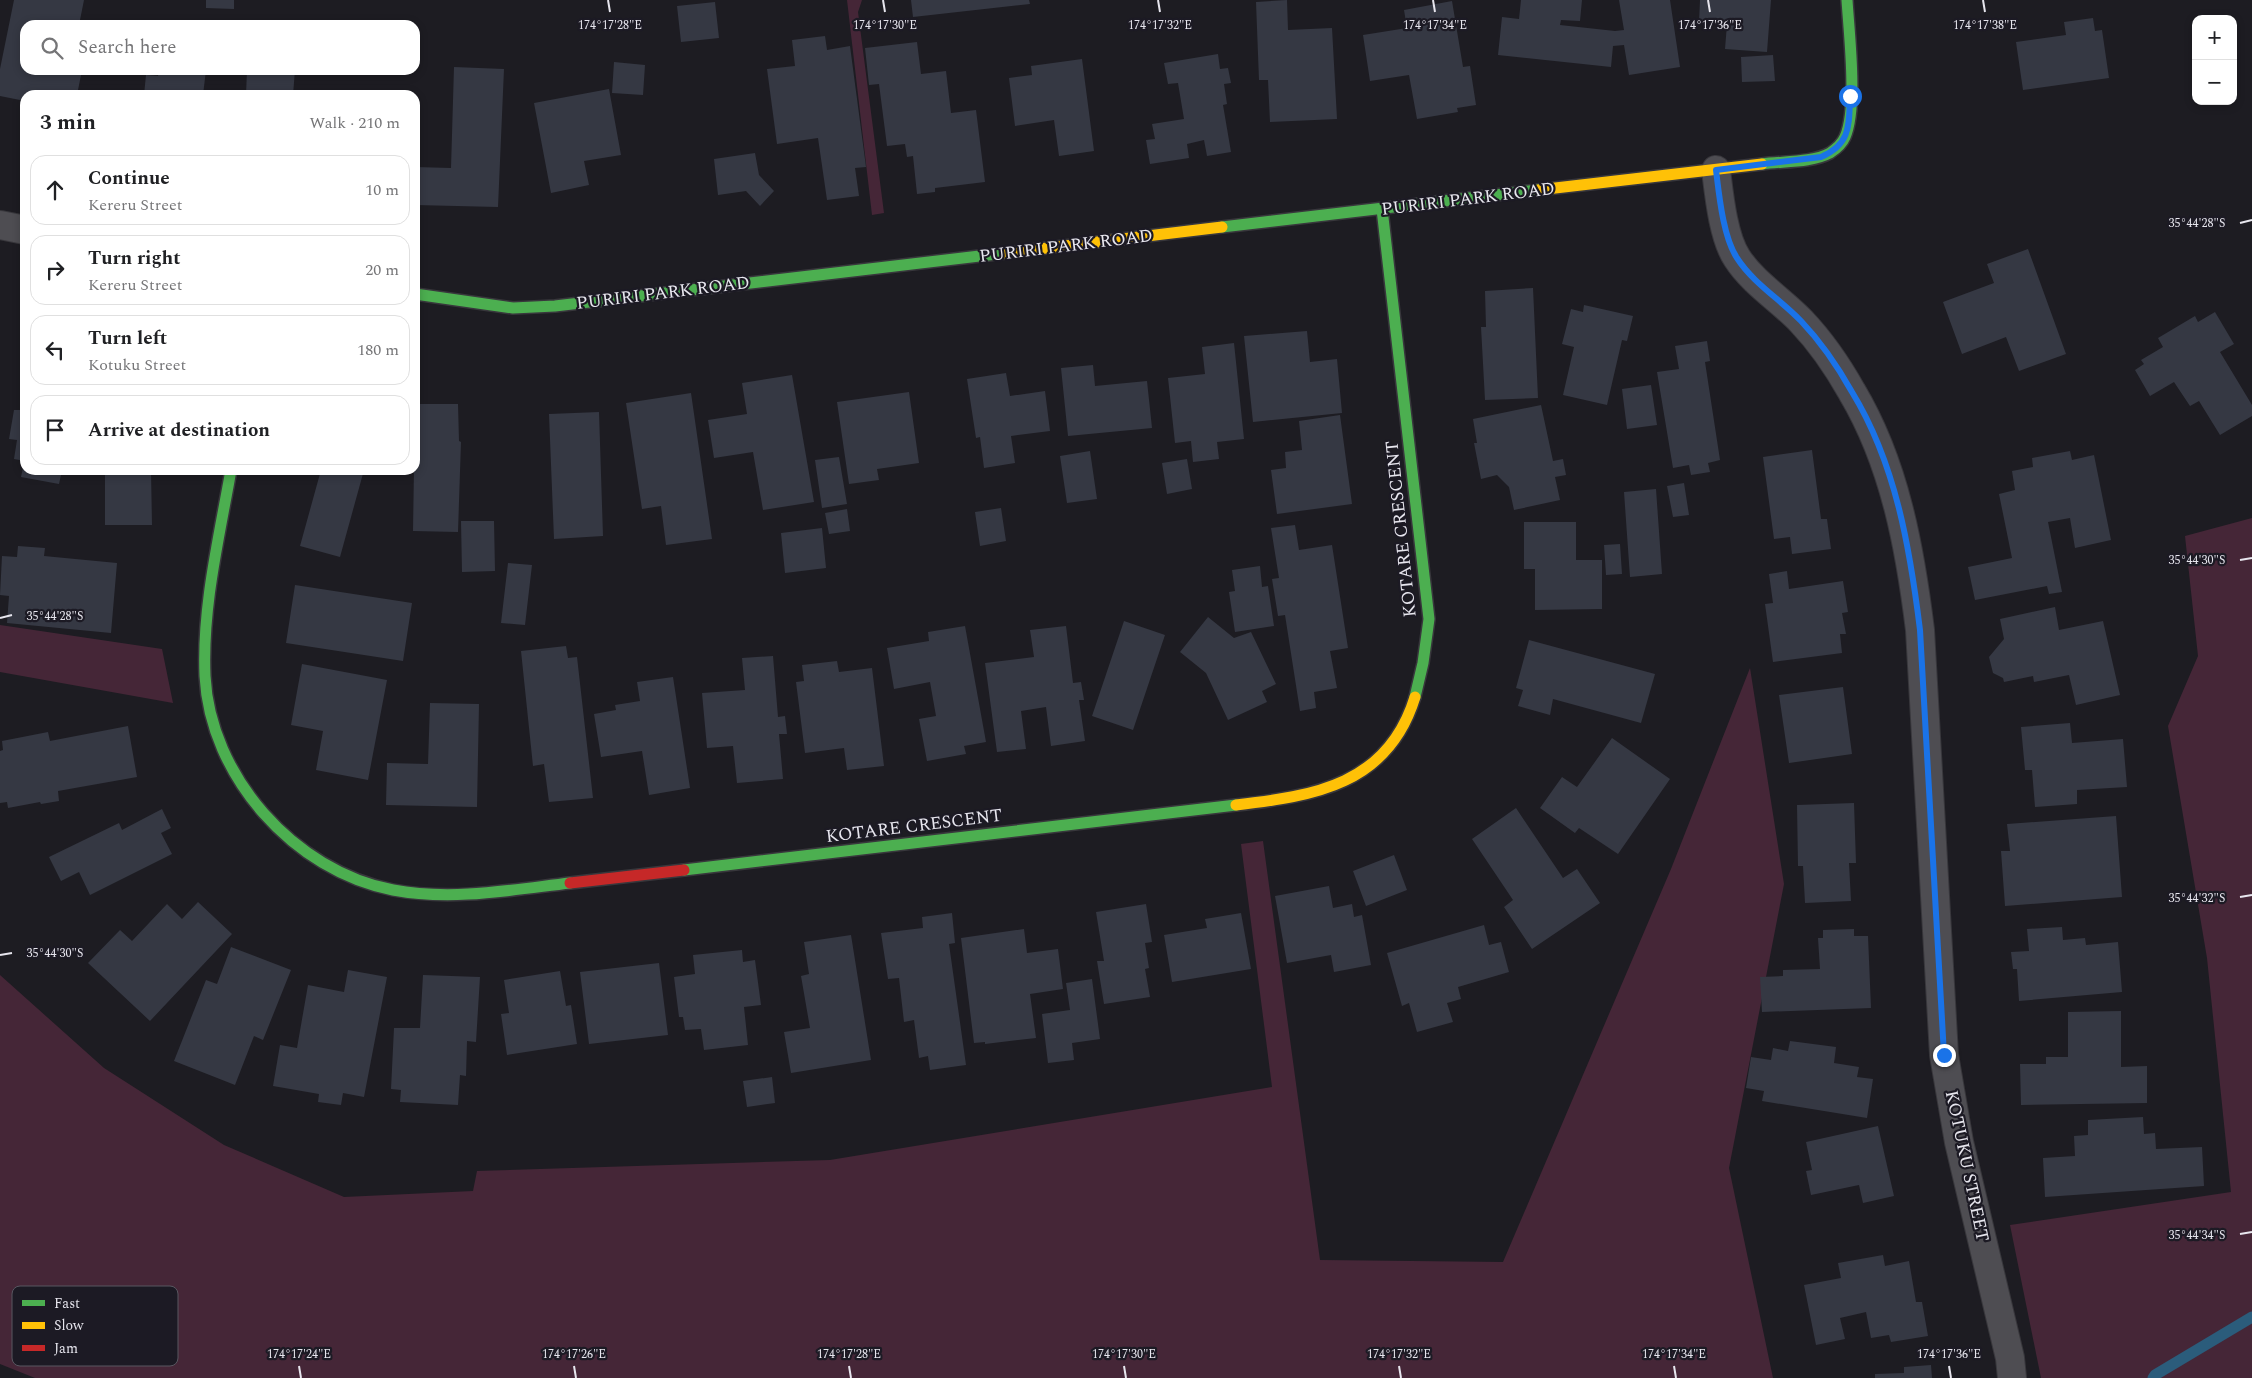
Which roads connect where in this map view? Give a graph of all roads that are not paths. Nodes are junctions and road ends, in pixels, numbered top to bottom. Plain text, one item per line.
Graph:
1 (1847, 0) edge
2 (1716, 170) junction
3 (1382, 209) junction
4 (0, 225) edge
5 (20, 229) edge
6 (420, 295) edge
7 (230, 475) edge
8 (2012, 1378) edge

1 - 2 street, PURIRI PARK ROAD
2 - 3 street, PURIRI PARK ROAD
2 - 8 street, KOTUKU STREET
3 - 6 street, PURIRI PARK ROAD
3 - 7 street, KOTARE CRESCENT
4 - 5 street

